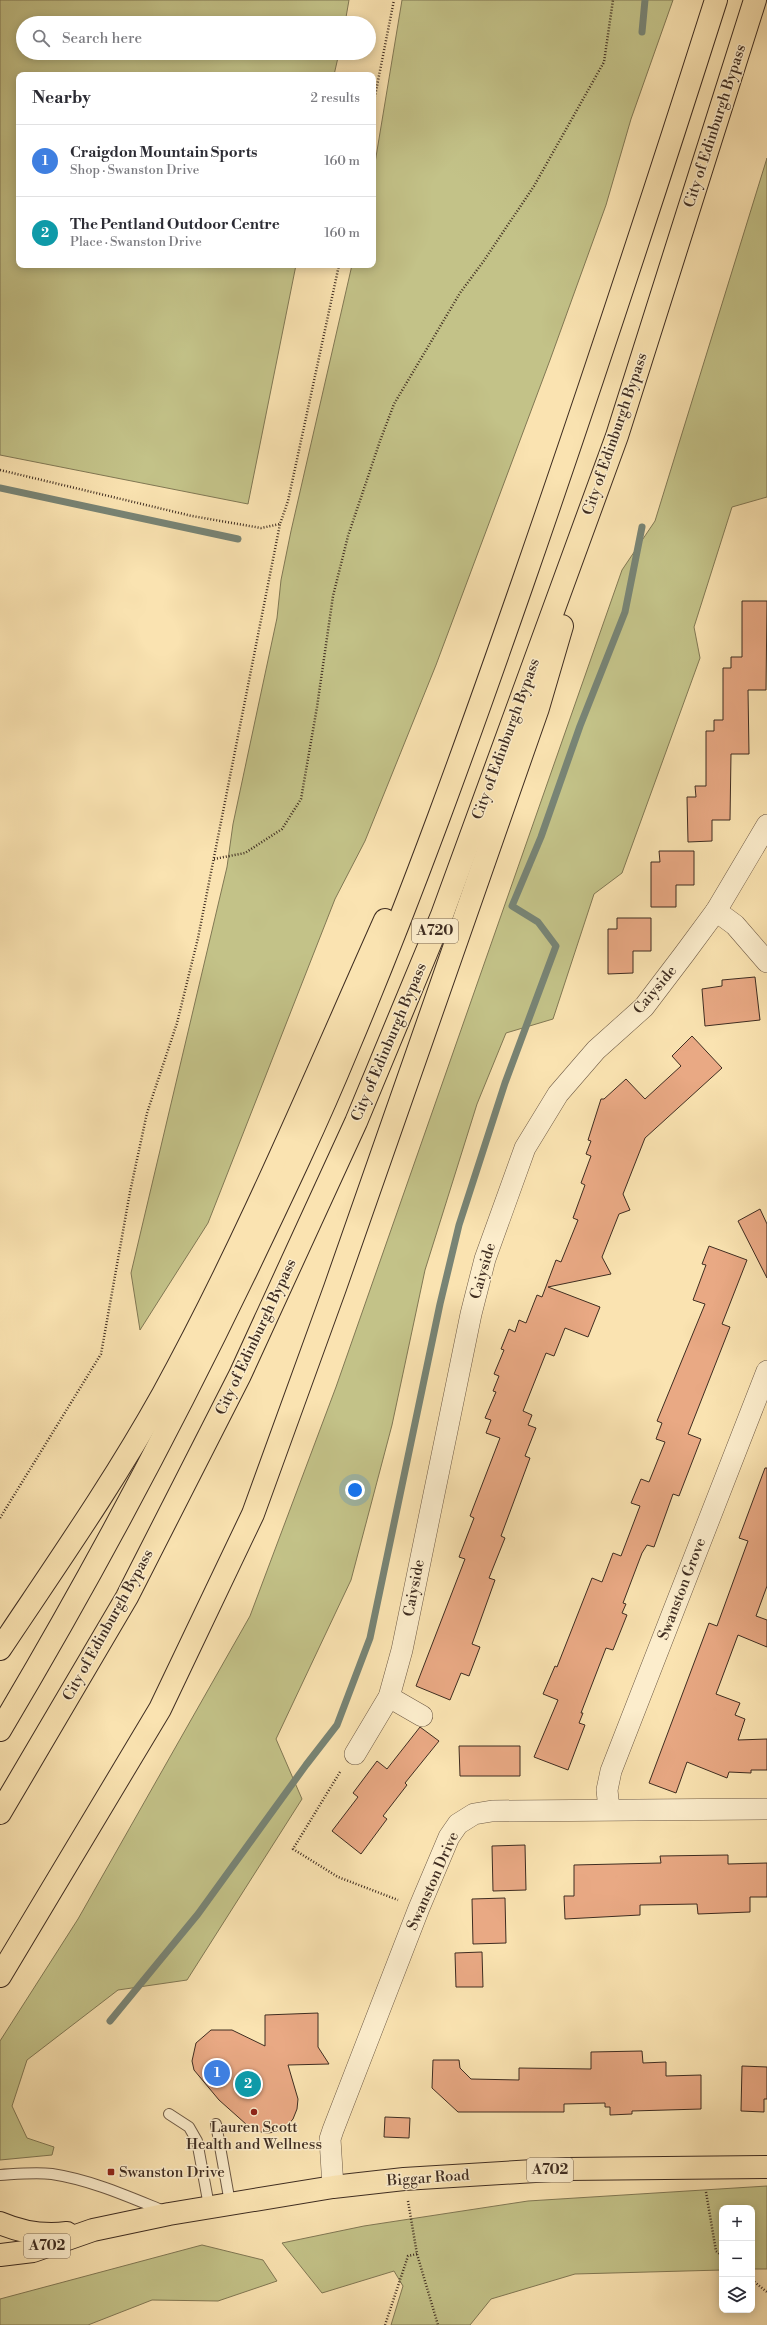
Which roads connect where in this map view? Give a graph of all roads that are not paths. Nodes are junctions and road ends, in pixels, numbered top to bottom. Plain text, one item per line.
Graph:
1 (716, 0) edge
2 (755, 0) edge
3 (616, 436) junction
4 (478, 714) junction
5 (767, 825) edge
6 (716, 911) junction
7 (767, 962) edge
8 (767, 1371) edge
9 (0, 1649) edge
10 (389, 1697) junction
11 (422, 1716) dead end
12 (0, 1730) edge
13 (355, 1754) road end
14 (767, 1808) edge
15 (609, 1809) junction
16 (0, 1812) edge
17 (0, 1976) edge
18 (169, 2114) dead end
19 (216, 2124) dead end
20 (767, 2167) edge
21 (0, 2175) edge
22 (333, 2187) junction
23 (230, 2203) junction
24 (209, 2206) junction
25 (169, 2214) junction
26 (0, 2223) edge
27 (93, 2230) junction
28 (0, 2255) edge

1 - 4 main road, A720
2 - 3 main road, City of Edinburgh Bypass / A720
3 - 16 main road, City of Edinburgh Bypass / A720
3 - 17 main road
4 - 9 main road
4 - 12 main road, A720
5 - 6 street, Caiyside
6 - 7 street
6 - 10 street, Caiyside
8 - 15 street, Swanston Grove
10 - 11 street
10 - 13 street, Caiyside
14 - 15 street, Swanston Drive
15 - 22 street, Swanston Drive
18 - 24 lane
19 - 23 lane
20 - 22 main road, Biggar Road / A702
21 - 25 lane
22 - 23 main road, Biggar Road / A702
23 - 24 main road, Biggar Road / A702
24 - 25 main road, Biggar Road / A702
25 - 27 main road, Biggar Road / A702
26 - 27 main road, Biggar Road / A702
27 - 28 main road, Biggar Road / A702

